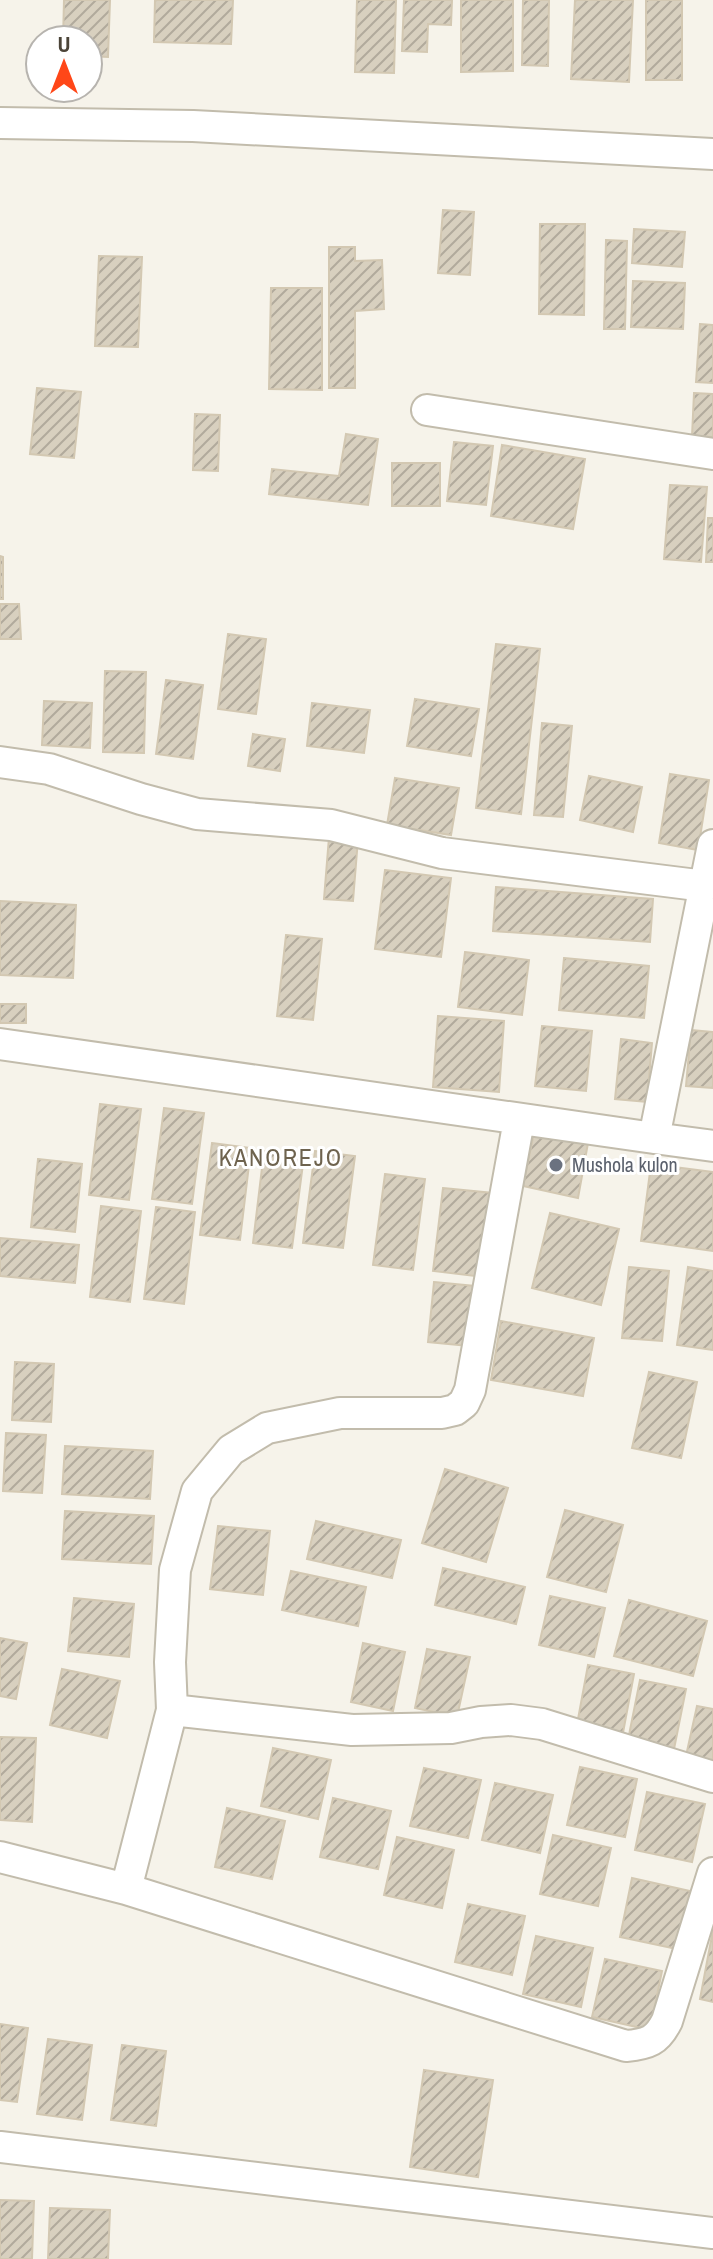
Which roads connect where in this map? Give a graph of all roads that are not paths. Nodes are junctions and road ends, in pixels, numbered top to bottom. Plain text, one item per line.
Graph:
1 (0, 123) edge
2 (713, 154) edge
3 (427, 410) dead end
4 (713, 454) edge
5 (0, 762) edge
6 (713, 845) edge
7 (705, 886) junction
8 (0, 1044) edge
9 (519, 1120) junction
10 (654, 1138) junction
11 (713, 1146) edge
12 (172, 1710) junction
13 (713, 1777) edge
14 (0, 1857) edge
15 (713, 1873) edge
16 (126, 1889) junction
17 (0, 2147) edge
18 (713, 2233) edge

1 - 2 street
3 - 4 street
5 - 7 street
6 - 7 street
7 - 10 street
8 - 9 street
9 - 10 street
9 - 12 street
10 - 11 street
12 - 13 street
12 - 16 street
14 - 16 street
15 - 16 street
17 - 18 street

